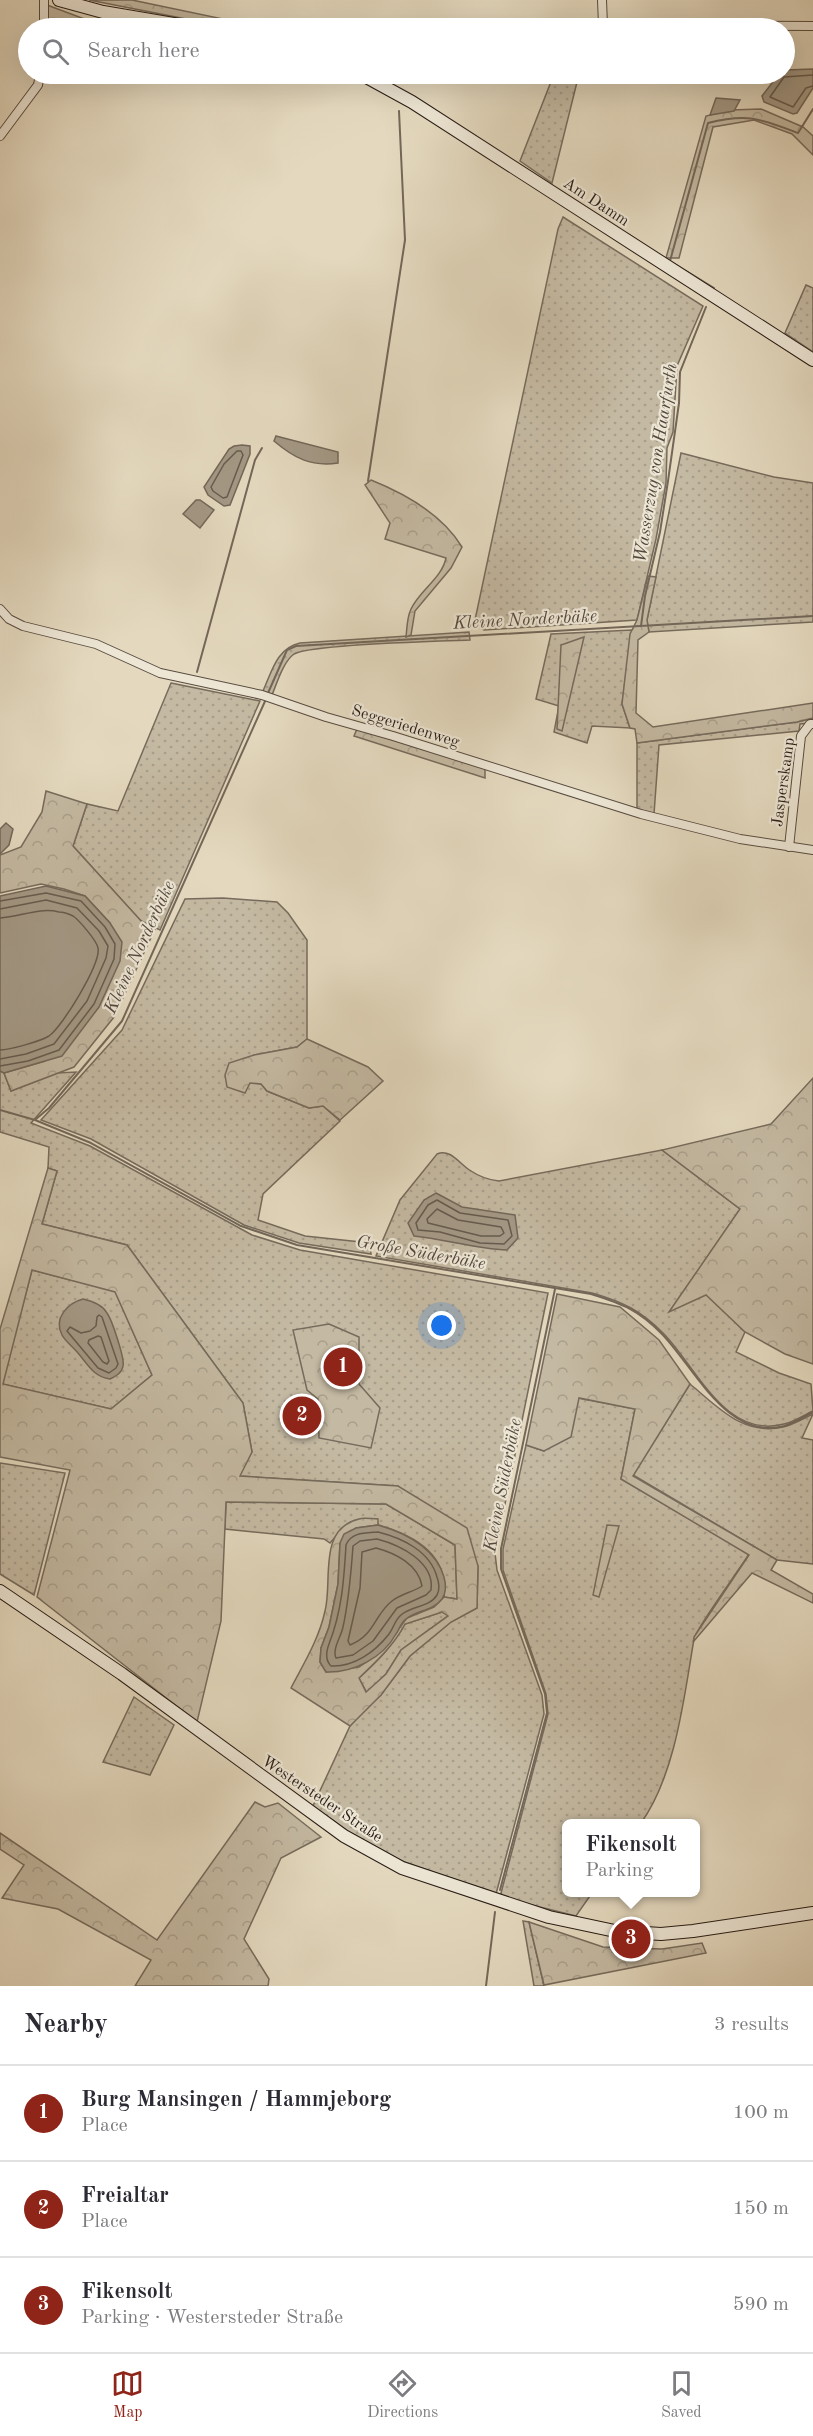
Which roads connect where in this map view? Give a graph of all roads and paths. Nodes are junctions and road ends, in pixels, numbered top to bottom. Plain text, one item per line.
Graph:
1 (44, 0) edge
2 (59, 0) edge
3 (602, 0) edge
4 (44, 18) edge
5 (138, 18) edge
6 (603, 18) edge
7 (795, 26) edge
8 (813, 26) edge
9 (38, 84) edge
10 (379, 84) edge
11 (0, 136) edge
12 (813, 360) edge
13 (0, 609) edge
14 (812, 724) edge
15 (789, 847) junction
16 (813, 850) edge
17 (0, 1591) edge
18 (813, 1913) edge

1 - 4 street
2 - 5 main road
3 - 6 street
7 - 8 street
9 - 11 street
10 - 12 main road, Am Damm
13 - 15 street, Seggeriedenweg
14 - 15 street, Jasperskamp
15 - 16 street, Seggeriedenweg
17 - 18 main road, Westersteder Straße

